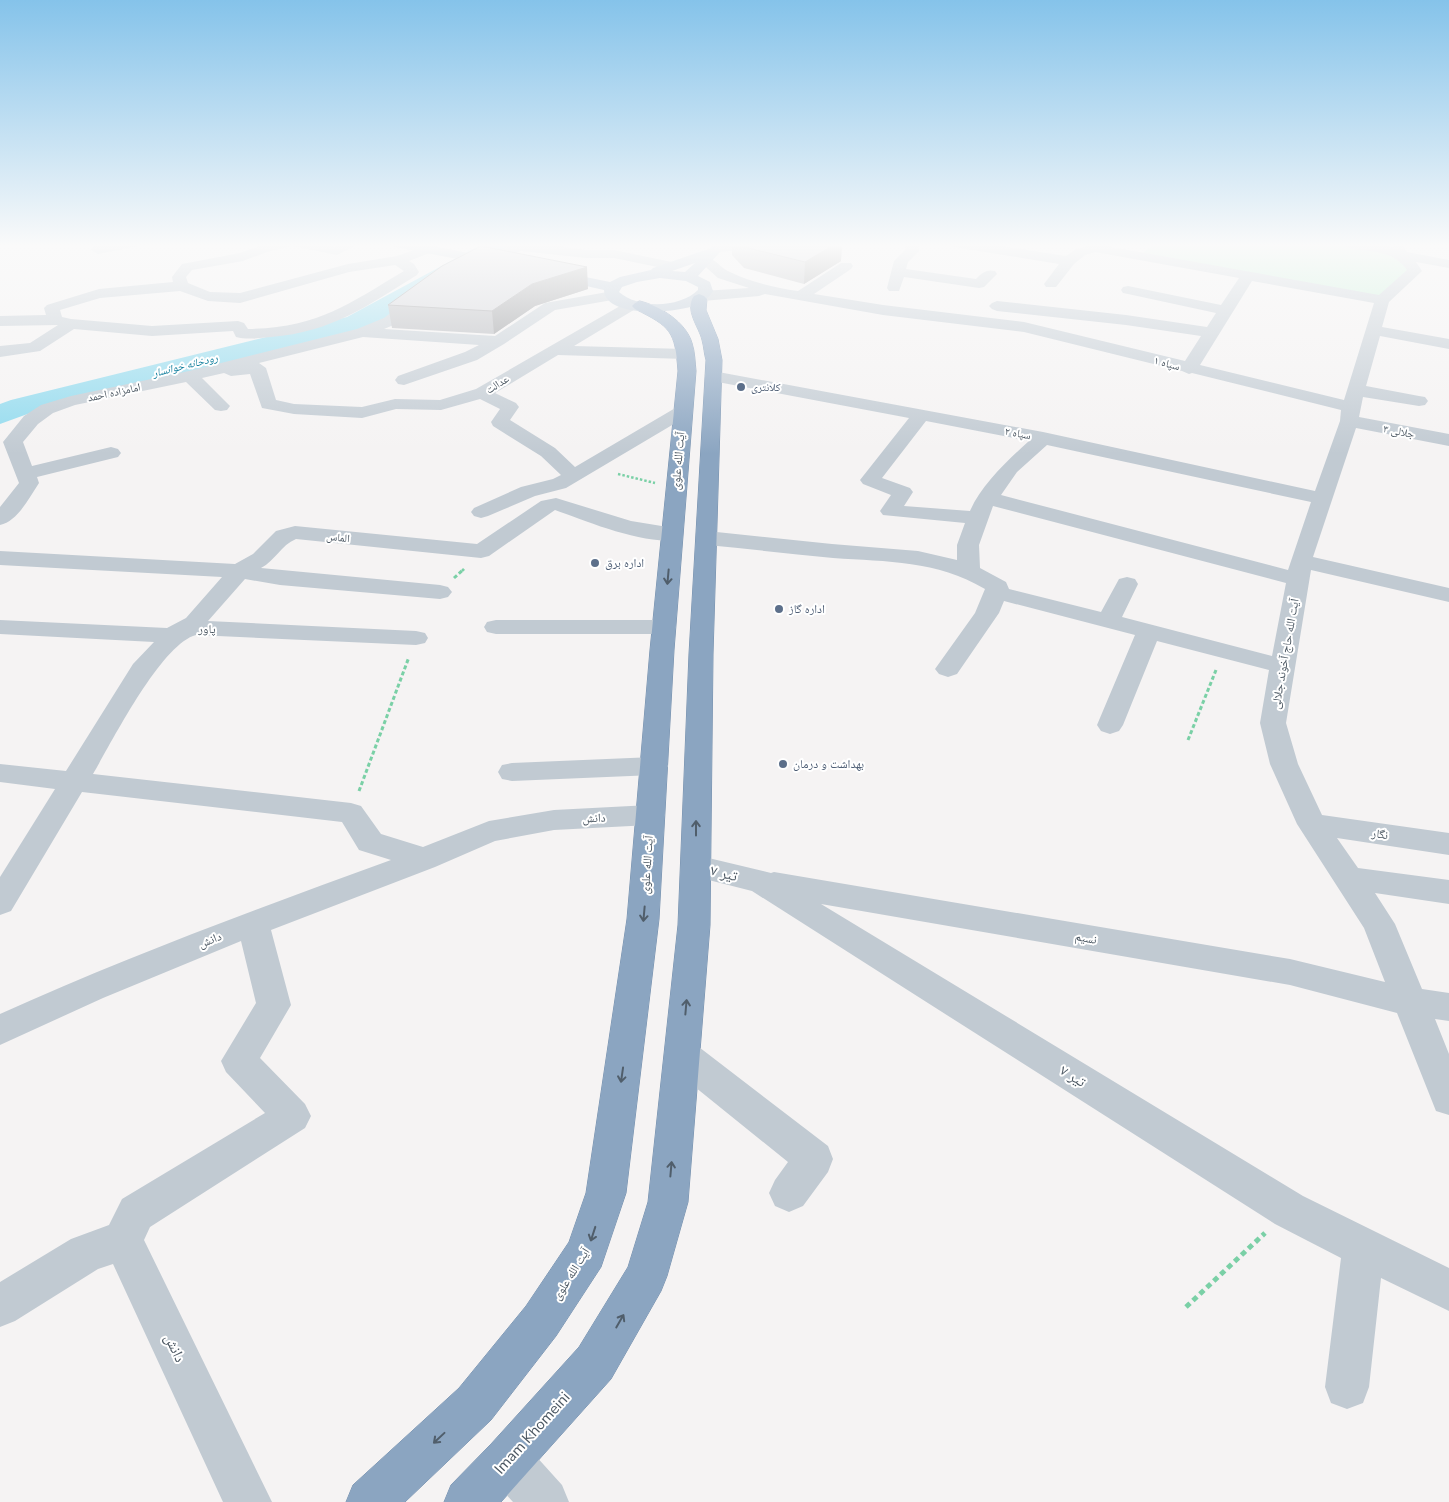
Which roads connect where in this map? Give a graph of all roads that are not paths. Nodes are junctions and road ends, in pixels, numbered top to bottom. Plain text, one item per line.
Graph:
1 (56, 313) edge
2 (341, 313) edge
3 (400, 313) edge
4 (539, 313) edge
5 (604, 313) edge
6 (654, 313) edge
7 (699, 313) edge
8 (909, 313) edge
9 (1063, 313) edge
10 (1225, 313) edge
11 (1378, 313) edge
12 (0, 321) edge
13 (63, 322) junction
14 (515, 329) junction
15 (1373, 330) junction
16 (534, 331) dead end
17 (363, 332) junction
18 (1212, 333) junction
19 (498, 341) junction
20 (1449, 344) edge
21 (554, 350) junction
22 (480, 351) junction
23 (0, 352) edge
24 (685, 354) junction
25 (534, 362) junction
26 (1189, 369) junction
27 (212, 370) junction
28 (190, 376) junction
29 (713, 376) junction
30 (404, 380) dead end
31 (482, 393) junction
32 (1419, 401) dead end
33 (221, 406) dead end
34 (1352, 406) junction
35 (683, 411) junction
36 (922, 414) junction
37 (1042, 438) junction
38 (1449, 440) edge
39 (111, 453) dead end
40 (25, 474) junction
41 (574, 476) junction
42 (988, 498) junction
43 (1321, 498) junction
44 (548, 505) junction
45 (481, 512) dead end
46 (978, 518) junction
47 (0, 519) edge
48 (672, 534) junction
49 (707, 538) junction
50 (0, 558) edge
51 (969, 570) junction
52 (1299, 570) junction
53 (240, 571) junction
54 (1127, 584) dead end
55 (440, 592) road end
56 (995, 592) junction
57 (1449, 595) edge
58 (1108, 622) junction
59 (496, 627) dead end
60 (664, 627) junction
61 (0, 628) edge
62 (181, 632) junction
63 (1149, 632) junction
64 (416, 638) road end
65 (1283, 666) junction
66 (948, 669) dead end
67 (1110, 725) dead end
68 (654, 766) junction
69 (512, 772) dead end
70 (0, 773) edge
71 (74, 781) junction
72 (650, 815) junction
73 (1312, 824) junction
74 (1449, 844) edge
75 (424, 859) junction
76 (696, 866) junction
77 (1348, 878) junction
78 (761, 882) junction
79 (1449, 892) edge
80 (0, 903) edge
81 (253, 924) junction
82 (1410, 1002) junction
83 (1449, 1007) edge
84 (0, 1030) edge
85 (682, 1055) junction
86 (1449, 1099) edge
87 (789, 1194) dead end
88 (123, 1240) junction
89 (1364, 1248) junction
90 (1449, 1290) edge
91 (0, 1306) edge
92 (1347, 1386) dead end
93 (508, 1461) junction
94 (248, 1502) edge
95 (370, 1502) edge
96 (468, 1502) edge
97 (544, 1502) edge

1 - 13 street
2 - 13 street
3 - 17 street, امامزاده احمد
4 - 14 street
5 - 21 street, عدالت
6 - 24 highway, آیت الله علوی
7 - 29 highway
8 - 26 street, سپاه ۱
9 - 18 street
10 - 18 street
11 - 15 street, آیت الله حاج آخوند جلالی
12 - 13 street
13 - 23 street
14 - 16 street
14 - 19 street
15 - 20 street
15 - 34 street, آیت الله حاج آخوند جلالی
17 - 19 street
17 - 27 street, امامزاده احمد
18 - 26 street
19 - 22 street
21 - 24 street
21 - 25 street, عدالت
22 - 25 street
22 - 30 street
24 - 35 highway, آیت الله علوی
25 - 31 street, عدالت
26 - 34 street, سپاه ۱
27 - 28 street, امامزاده احمد
27 - 31 street
28 - 33 street
28 - 40 street, امامزاده احمد
29 - 36 street, سپاه ۲
29 - 49 highway
31 - 41 street, عدالت
32 - 34 street
34 - 38 street, جلالی ۳
34 - 43 street, آیت الله حاج آخوند جلالی
35 - 41 street
35 - 48 highway, آیت الله علوی
36 - 37 street, سپاه ۲
36 - 46 street
37 - 42 street
37 - 43 street, سپاه ۲
39 - 40 street
40 - 47 street
41 - 44 street
41 - 45 street
42 - 46 street
42 - 52 street
43 - 52 street, آیت الله حاج آخوند جلالی
44 - 48 street
44 - 53 street, الماس
46 - 51 street
48 -> 60 highway, آیت الله علوی
49 - 51 street
76 -> 49 highway
50 - 53 street
51 - 56 street
52 - 57 street
52 - 65 street, آیت الله حاج آخوند جلالی
53 - 55 street
53 - 62 street, الماس
54 - 58 street
56 - 58 street
56 - 66 street
58 - 63 street
59 - 60 street
60 - 68 highway, آیت الله علوی
61 - 62 street, پاور
62 - 64 street, پاور
62 - 71 street, الماس
63 - 65 street
63 - 67 street
65 - 73 street, آیت الله حاج آخوند جلالی
68 - 69 street
68 - 72 highway, آیت الله علوی
70 - 71 street
71 - 75 street
71 - 80 street, الماس
72 - 75 street, دانش
72 -> 95 highway, آیت الله علوی
73 - 74 street, نگار
73 - 77 street, آیت الله حاج آخوند جلالی
75 - 81 street, دانش
76 - 78 street, ۷ تیر
85 -> 76 highway
77 - 79 street
77 - 82 street, آیت الله حاج آخوند جلالی
78 - 82 street, نسیم
78 - 89 street, ۷ تیر
81 - 84 street, دانش
81 - 88 street
82 - 83 street, نسیم
82 - 86 street, آیت الله حاج آخوند جلالی
85 - 87 street
93 -> 85 highway, Imam Khomeini
88 - 91 street
88 - 94 street, دانش
89 - 90 street, ۷ تیر
89 - 92 street
93 - 96 highway, Imam Khomeini
93 - 97 street

